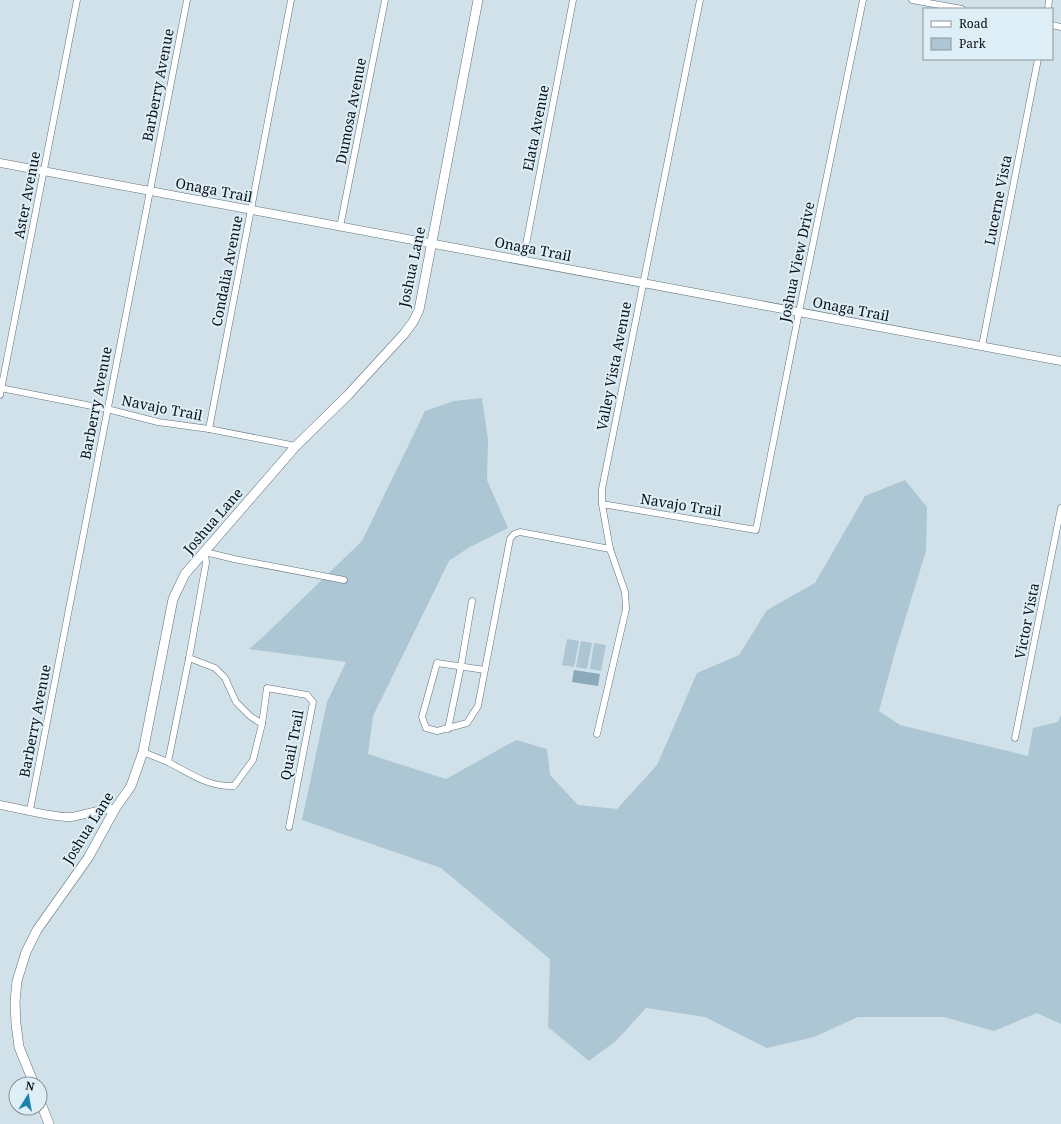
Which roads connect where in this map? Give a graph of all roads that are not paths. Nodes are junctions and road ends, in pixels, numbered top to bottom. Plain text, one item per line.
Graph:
1 (77, 0) edge
2 (187, 0) edge
3 (291, 0) edge
4 (384, 0) edge
5 (478, 0) edge
6 (573, 0) edge
7 (700, 0) edge
8 (863, 0) edge
9 (912, 0) edge
10 (956, 8) edge
11 (1038, 60) edge
12 (0, 163) edge
13 (44, 171) junction
14 (150, 191) junction
15 (251, 210) junction
16 (340, 227) junction
17 (432, 242) junction
18 (523, 260) junction
19 (643, 283) junction
20 (799, 312) junction
21 (982, 346) junction
22 (1061, 361) edge
23 (1, 388) edge
24 (0, 395) edge
25 (107, 409) junction
26 (209, 429) junction
27 (296, 446) junction
28 (602, 504) junction
29 (1061, 508) edge
30 (756, 530) joint
31 (610, 549) junction
32 (205, 552) junction
33 (344, 580) dead end
34 (472, 601) dead end
35 (189, 658) junction
36 (461, 666) junction
37 (485, 670) junction
38 (262, 724) junction
39 (448, 728) junction
40 (597, 734) dead end
41 (1015, 738) dead end
42 (143, 752) junction
43 (168, 762) junction
44 (0, 805) edge
45 (115, 809) junction
46 (30, 810) junction
47 (290, 827) dead end
48 (31, 1076) edge

1 - 13 street, Aster Avenue
2 - 14 street, Barberry Avenue
3 - 15 street, Condalia Avenue
4 - 16 street, Dumosa Avenue
5 - 17 main road, Joshua Lane
6 - 18 street, Elata Avenue
7 - 19 street, Valley Vista Avenue
8 - 20 street, Joshua View Drive
9 - 10 street
11 - 21 street, Lucerne Vista
12 - 13 street, Onaga Trail
13 - 14 street, Onaga Trail
13 - 23 street, Aster Avenue
14 - 15 street, Onaga Trail
14 - 25 street, Barberry Avenue
15 - 16 street, Onaga Trail
15 - 26 street, Condalia Avenue
16 - 17 street, Onaga Trail
17 - 18 street, Onaga Trail
17 - 27 main road, Joshua Lane
18 - 19 street, Onaga Trail
19 - 20 street, Onaga Trail
19 - 28 street, Valley Vista Avenue
20 - 21 street, Onaga Trail
20 - 30 street, Joshua View Drive
21 - 22 street, Onaga Trail
23 - 24 street, Aster Avenue
23 - 25 street, Navajo Trail
25 - 26 street, Navajo Trail
25 - 46 street, Barberry Avenue
26 - 27 street, Navajo Trail
27 - 32 main road, Joshua Lane
28 - 30 street, Navajo Trail
28 - 31 street, Valley Vista Avenue
29 - 41 street, Victor Vista
31 - 37 street
31 - 40 street, Valley Vista Avenue
32 - 33 street
32 - 35 street
32 - 42 main road, Joshua Lane
34 - 36 street
35 - 38 street
35 - 43 street
36 - 37 street
36 - 39 street
36 - 39 street
37 - 39 street
38 - 43 street, Quail Trail
38 - 47 street, Quail Trail
42 - 43 street
42 - 45 main road, Joshua Lane
44 - 46 street
45 - 46 street
45 - 48 main road, Joshua Lane

